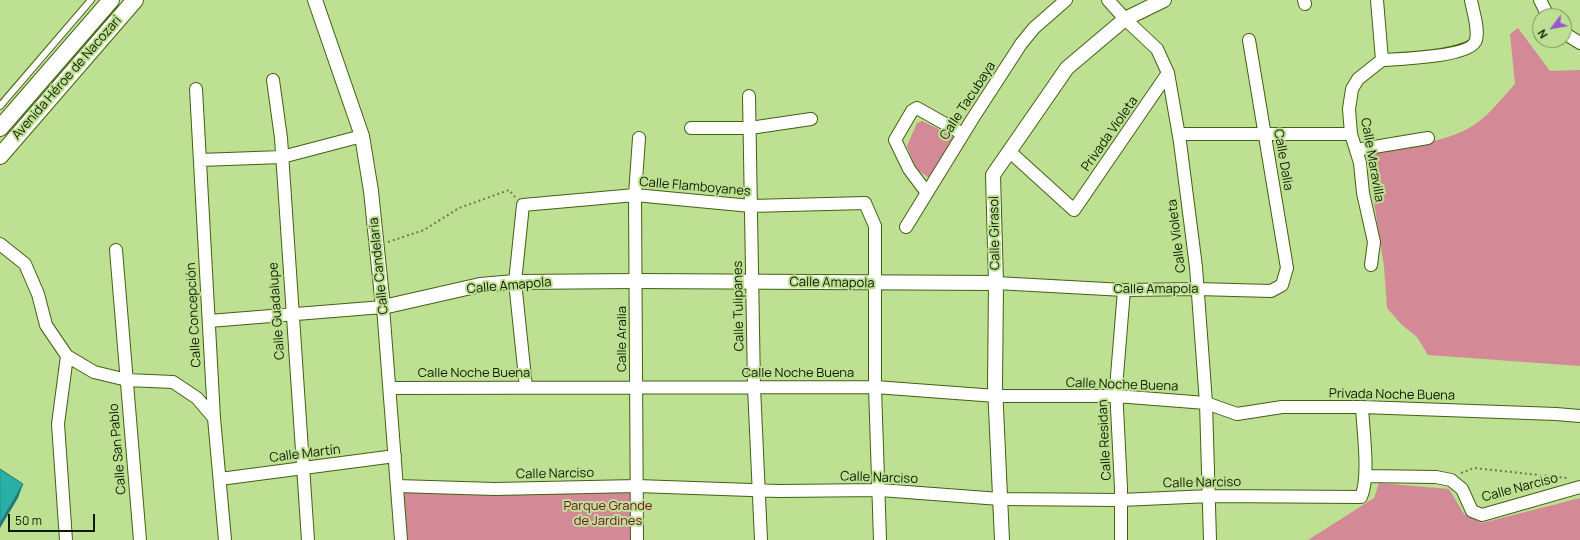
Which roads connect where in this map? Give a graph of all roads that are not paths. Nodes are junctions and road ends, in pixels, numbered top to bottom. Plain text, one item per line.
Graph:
1 (91, 0) edge
2 (111, 0) edge
3 (135, 0) edge
4 (315, 0) edge
5 (1066, 0) edge
6 (1108, 0) edge
7 (1164, 0) edge
8 (1377, 0) edge
9 (1471, 0) edge
10 (1125, 19) junction
11 (1249, 40) dead end
12 (1382, 60) junction
13 (1168, 74) junction
14 (273, 80) dead end
15 (196, 88) dead end
16 (749, 96) dead end
17 (1, 105) edge
18 (811, 119) dead end
19 (0, 128) edge
20 (691, 128) dead end
21 (750, 128) junction
22 (963, 134) junction
23 (1179, 134) junction
24 (1264, 134) junction
25 (1351, 134) junction
26 (362, 136) junction
27 (639, 138) dead end
28 (1428, 138) dead end
29 (2, 148) edge
30 (1356, 150) junction
31 (1010, 151) junction
32 (282, 157) junction
33 (200, 160) junction
34 (927, 193) junction
35 (635, 195) junction
36 (752, 206) junction
37 (906, 227) dead end
38 (0, 244) edge
39 (116, 250) dead end
40 (1371, 265) dead end
41 (636, 281) junction
42 (516, 282) junction
43 (753, 282) junction
44 (876, 284) junction
45 (996, 284) junction
46 (1282, 284) joint
47 (1197, 289) junction
48 (1124, 290) junction
49 (383, 307) junction
50 (291, 314) junction
51 (209, 322) junction
52 (67, 356) junction
53 (127, 380) junction
54 (874, 386) junction
55 (526, 387) junction
56 (636, 387) junction
57 (754, 387) junction
58 (390, 388) junction
59 (996, 396) junction
60 (1116, 396) junction
61 (1206, 403) junction
62 (1362, 407) junction
63 (1580, 416) edge
64 (214, 418) junction
65 (395, 456) junction
66 (302, 468) junction
67 (1365, 476) junction
68 (220, 479) junction
69 (1576, 482) edge
70 (397, 486) junction
71 (637, 486) junction
72 (760, 490) junction
73 (880, 490) junction
74 (1210, 496) junction
75 (1000, 499) junction
76 (1121, 500) junction
77 (66, 540) edge
78 (140, 540) edge
79 (225, 540) edge
80 (308, 540) edge
81 (401, 540) edge
82 (638, 540) edge
83 (761, 540) edge
84 (880, 540) edge
85 (1002, 540) edge
86 (1121, 540) edge
87 (1210, 540) edge

1 - 17 lane
2 - 19 main road, Avenida Héroe de Nacozari
3 - 29 main road, Avenida Héroe de Nacozari
4 - 26 street, Calle Candelaria
5 - 22 street, Calle Tacubaya
6 - 10 street, Calle Violeta
7 - 10 street, Calle Girasol
8 - 12 street
9 - 12 street
10 - 13 street, Calle Violeta
10 - 31 street, Calle Girasol
11 - 24 street, Calle Dalia
12 - 25 street, Calle Maravilla
13 - 23 street, Calle Violeta
13 - 31 street, Privada Violeta
14 - 32 street, Calle Guadalupe
15 - 33 street, Calle Concepción
16 - 21 street, Calle Tulipanes
18 - 21 street
20 - 21 street
21 - 36 street, Calle Tulipanes
22 - 34 street, Calle Tacubaya
22 - 34 street
23 - 24 street
23 - 47 street, Calle Violeta
24 - 25 street
24 - 46 street, Calle Dalia
25 - 30 street, Calle Maravilla
26 - 32 street
26 - 49 street, Calle Candelaria
27 - 35 street, Calle Aralia
28 - 30 street
30 - 40 street, Calle Maravilla
31 - 45 street, Calle Girasol
32 - 33 street
32 - 50 street, Calle Guadalupe
33 - 51 street, Calle Concepción
34 - 37 street, Calle Tacubaya
35 - 36 street, Calle Flamboyanes
35 - 41 street, Calle Aralia
35 - 42 street, Calle Flamboyanes
36 - 43 street, Calle Tulipanes
36 - 44 street, Calle Flamboyanes
38 - 52 street
39 - 53 street, Calle San Pablo
41 - 42 street, Calle Amapola
41 - 43 street, Calle Amapola
41 - 56 street, Calle Aralia
42 - 49 street, Calle Amapola
42 - 55 street
43 - 44 street, Calle Amapola
43 - 57 street, Calle Tulipanes
44 - 45 street, Calle Amapola
44 - 54 street
45 - 48 street, Calle Amapola
45 - 59 street, Calle Girasol
46 - 47 street, Calle Amapola
47 - 48 street, Calle Amapola
47 - 61 street, Calle Violeta
48 - 60 street, Calle Residan
49 - 50 street
49 - 58 street, Calle Candelaria
50 - 51 street
50 - 66 street, Calle Guadalupe
51 - 64 street, Calle Concepción
52 - 53 street
52 - 77 street
53 - 64 street
53 - 78 street, Calle San Pablo
54 - 57 street, Calle Noche Buena
54 - 59 street, Calle Noche Buena
54 - 73 street
55 - 56 street, Calle Noche Buena
55 - 58 street, Calle Noche Buena
56 - 57 street, Calle Noche Buena
56 - 71 street, Calle Aralia
57 - 72 street, Calle Tulipanes
58 - 65 street, Calle Candelaria
59 - 60 street, Calle Noche Buena
59 - 75 street, Calle Girasol
60 - 61 street, Calle Noche Buena
60 - 76 street, Calle Residan
61 - 62 street, Privada Noche Buena
61 - 74 street, Calle Violeta
62 - 63 street, Privada Noche Buena
62 - 67 street
64 - 68 street, Calle Concepción
65 - 66 street, Calle Martín
65 - 70 street, Calle Candelaria
66 - 68 street, Calle Martín
66 - 80 street, Calle Guadalupe
67 - 69 street, Calle Narciso
67 - 74 street, Calle Narciso
68 - 79 street, Calle Concepción
70 - 71 street, Calle Narciso
70 - 81 street, Calle Candelaria
71 - 72 street, Calle Narciso
71 - 82 street, Calle Aralia
72 - 73 street, Calle Narciso
72 - 83 street, Calle Tulipanes
73 - 75 street, Calle Narciso
73 - 84 street
74 - 76 street, Calle Narciso
74 - 87 street, Calle Violeta
75 - 76 street, Calle Narciso
75 - 85 street, Calle Girasol
76 - 86 street, Calle Residan

